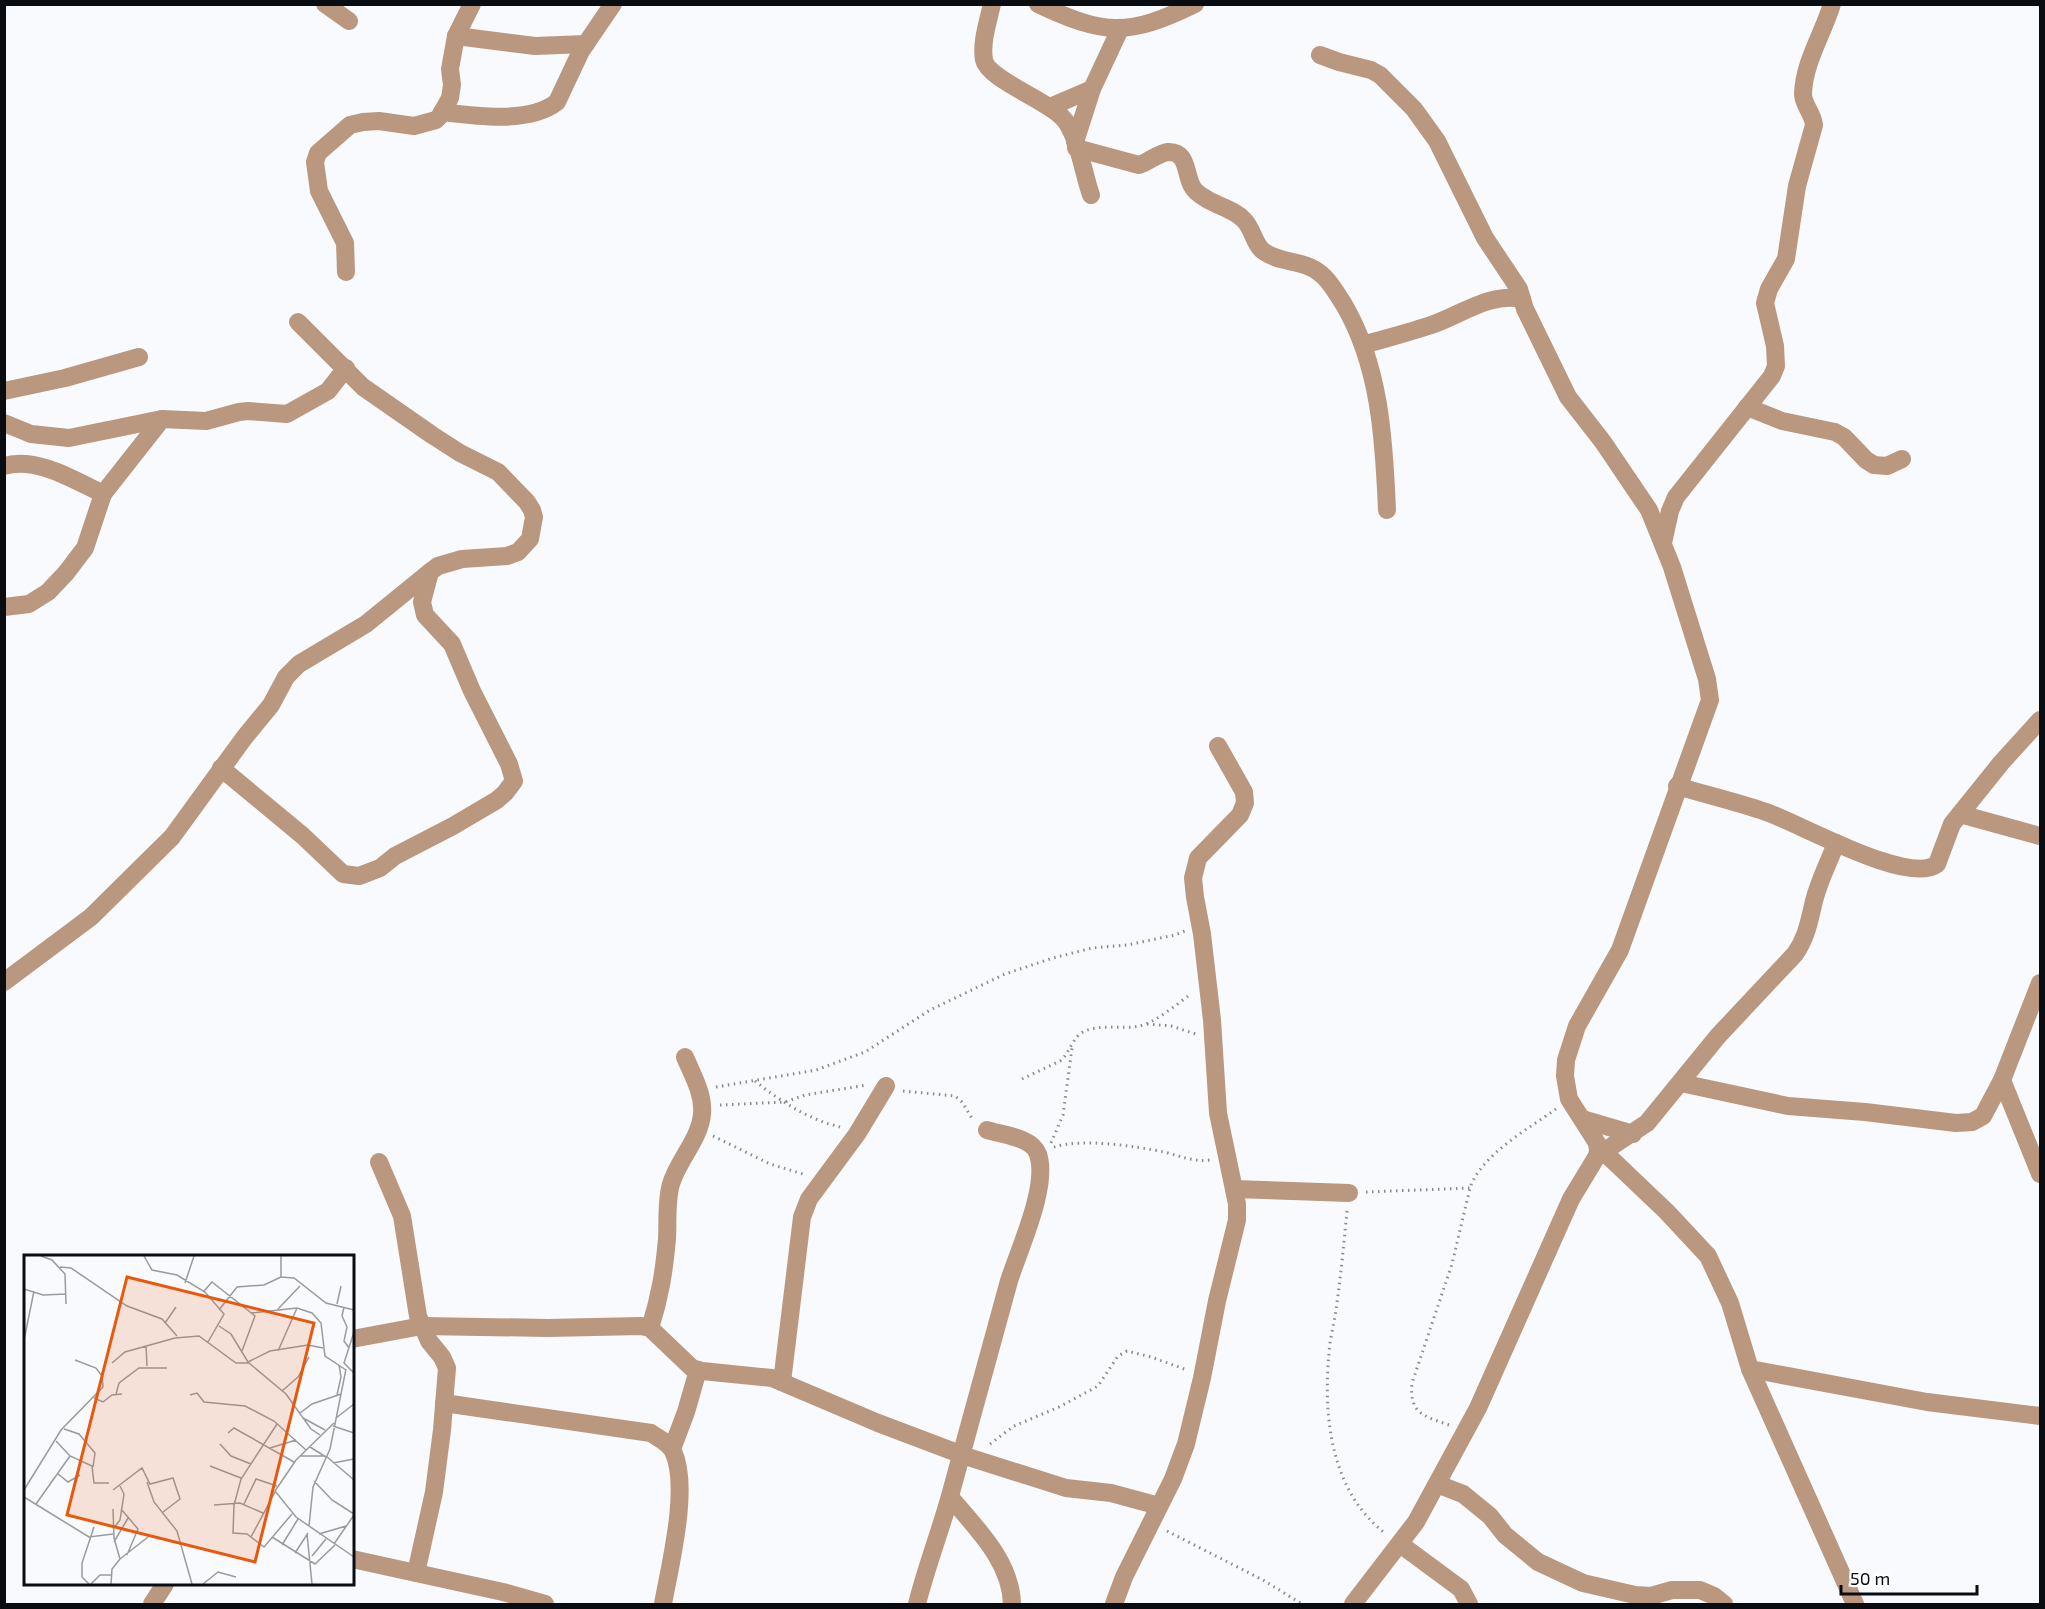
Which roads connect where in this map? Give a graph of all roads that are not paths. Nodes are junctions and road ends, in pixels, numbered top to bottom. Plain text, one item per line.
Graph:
1 (325, 4) edge
2 (472, 4) edge
3 (613, 4) edge
4 (992, 4) edge
5 (1038, 4) edge
6 (1195, 4) edge
7 (1832, 4) edge
8 (349, 21) dead end
9 (1120, 29) junction
10 (456, 36) junction
11 (586, 44) junction
12 (1320, 55) dead end
13 (1092, 89) junction
14 (1050, 106) junction
15 (442, 112) junction
16 (1075, 145) junction
17 (1091, 195) dead end
18 (346, 272) dead end
19 (1522, 299) junction
20 (298, 322) dead end
21 (1363, 345) junction
22 (139, 357) dead end
23 (346, 368) junction
24 (4, 391) edge
25 (1747, 407) junction
26 (162, 418) junction
27 (4, 423) edge
28 (1902, 459) dead end
29 (4, 466) edge
30 (103, 494) junction
31 (1387, 510) dead end
32 (1663, 543) junction
33 (430, 572) junction
34 (4, 607) edge
35 (2040, 720) edge
36 (1218, 746) dead end
37 (221, 768) junction
38 (1677, 786) junction
39 (1960, 814) junction
40 (2040, 836) edge
41 (1836, 843) junction
42 (4, 982) edge
43 (2040, 983) edge
44 (685, 1057) dead end
45 (2002, 1080) junction
46 (1681, 1083) junction
47 (886, 1086) road end
48 (1582, 1119) junction
49 (987, 1131) road end
50 (1632, 1134) junction
51 (1600, 1154) junction
52 (379, 1162) dead end
53 (2040, 1174) edge
54 (1233, 1189) junction
55 (1349, 1193) road end
56 (422, 1326) junction
57 (650, 1328) junction
58 (354, 1339) edge
59 (1750, 1369) junction
60 (698, 1370) junction
61 (782, 1382) junction
62 (444, 1403) junction
63 (2040, 1416) edge
64 (672, 1449) junction
65 (965, 1456) junction
66 (1437, 1484) junction
67 (950, 1497) junction
68 (1155, 1515) junction
69 (1400, 1544) junction
70 (354, 1559) edge
71 (416, 1573) junction
72 (164, 1585) edge
73 (152, 1605) edge
74 (545, 1605) edge
75 (663, 1605) edge
76 (917, 1605) edge
77 (1012, 1605) edge
78 (1114, 1605) edge
79 (1353, 1605) edge
80 (1469, 1605) edge
81 (1724, 1605) edge
82 (1855, 1605) edge

1 - 8 street
2 - 10 street
3 - 11 street
4 - 14 street
5 - 9 street
6 - 9 street
7 - 25 street
9 - 13 street
10 - 11 street
10 - 15 street
11 - 15 street
12 - 19 street
13 - 14 street
13 - 16 street
14 - 16 street
15 - 18 street
16 - 17 street
16 - 21 street
19 - 21 street
19 - 32 street
20 - 23 street
21 - 31 street
22 - 24 street
23 - 26 street
23 - 33 street
25 - 28 street
25 - 32 street
26 - 27 street
26 - 30 street
29 - 30 street
30 - 34 street
32 - 38 street
33 - 37 street
33 - 37 street
35 - 39 street
36 - 54 street
37 - 42 street
38 - 41 street
38 - 48 street
39 - 40 street
39 - 41 street
41 - 46 street
43 - 45 street
44 - 57 street
45 - 46 street
45 - 53 street
46 - 50 street
47 - 61 street
48 - 50 street
48 - 51 street
49 - 65 street
50 - 51 street
51 - 59 street
51 - 66 street
52 - 56 street
54 - 55 street
54 - 68 street
56 - 57 street
56 - 58 street
56 - 62 street
57 - 60 street
59 - 63 street
59 - 82 street
60 - 61 street
60 - 64 street
61 - 65 street
62 - 64 street
62 - 71 street
64 - 75 street
65 - 67 street
65 - 68 street
66 - 69 street
66 - 81 street
67 - 76 street
67 - 77 street
68 - 78 street
69 - 79 street
69 - 80 street
70 - 71 street
71 - 74 street
72 - 73 street

